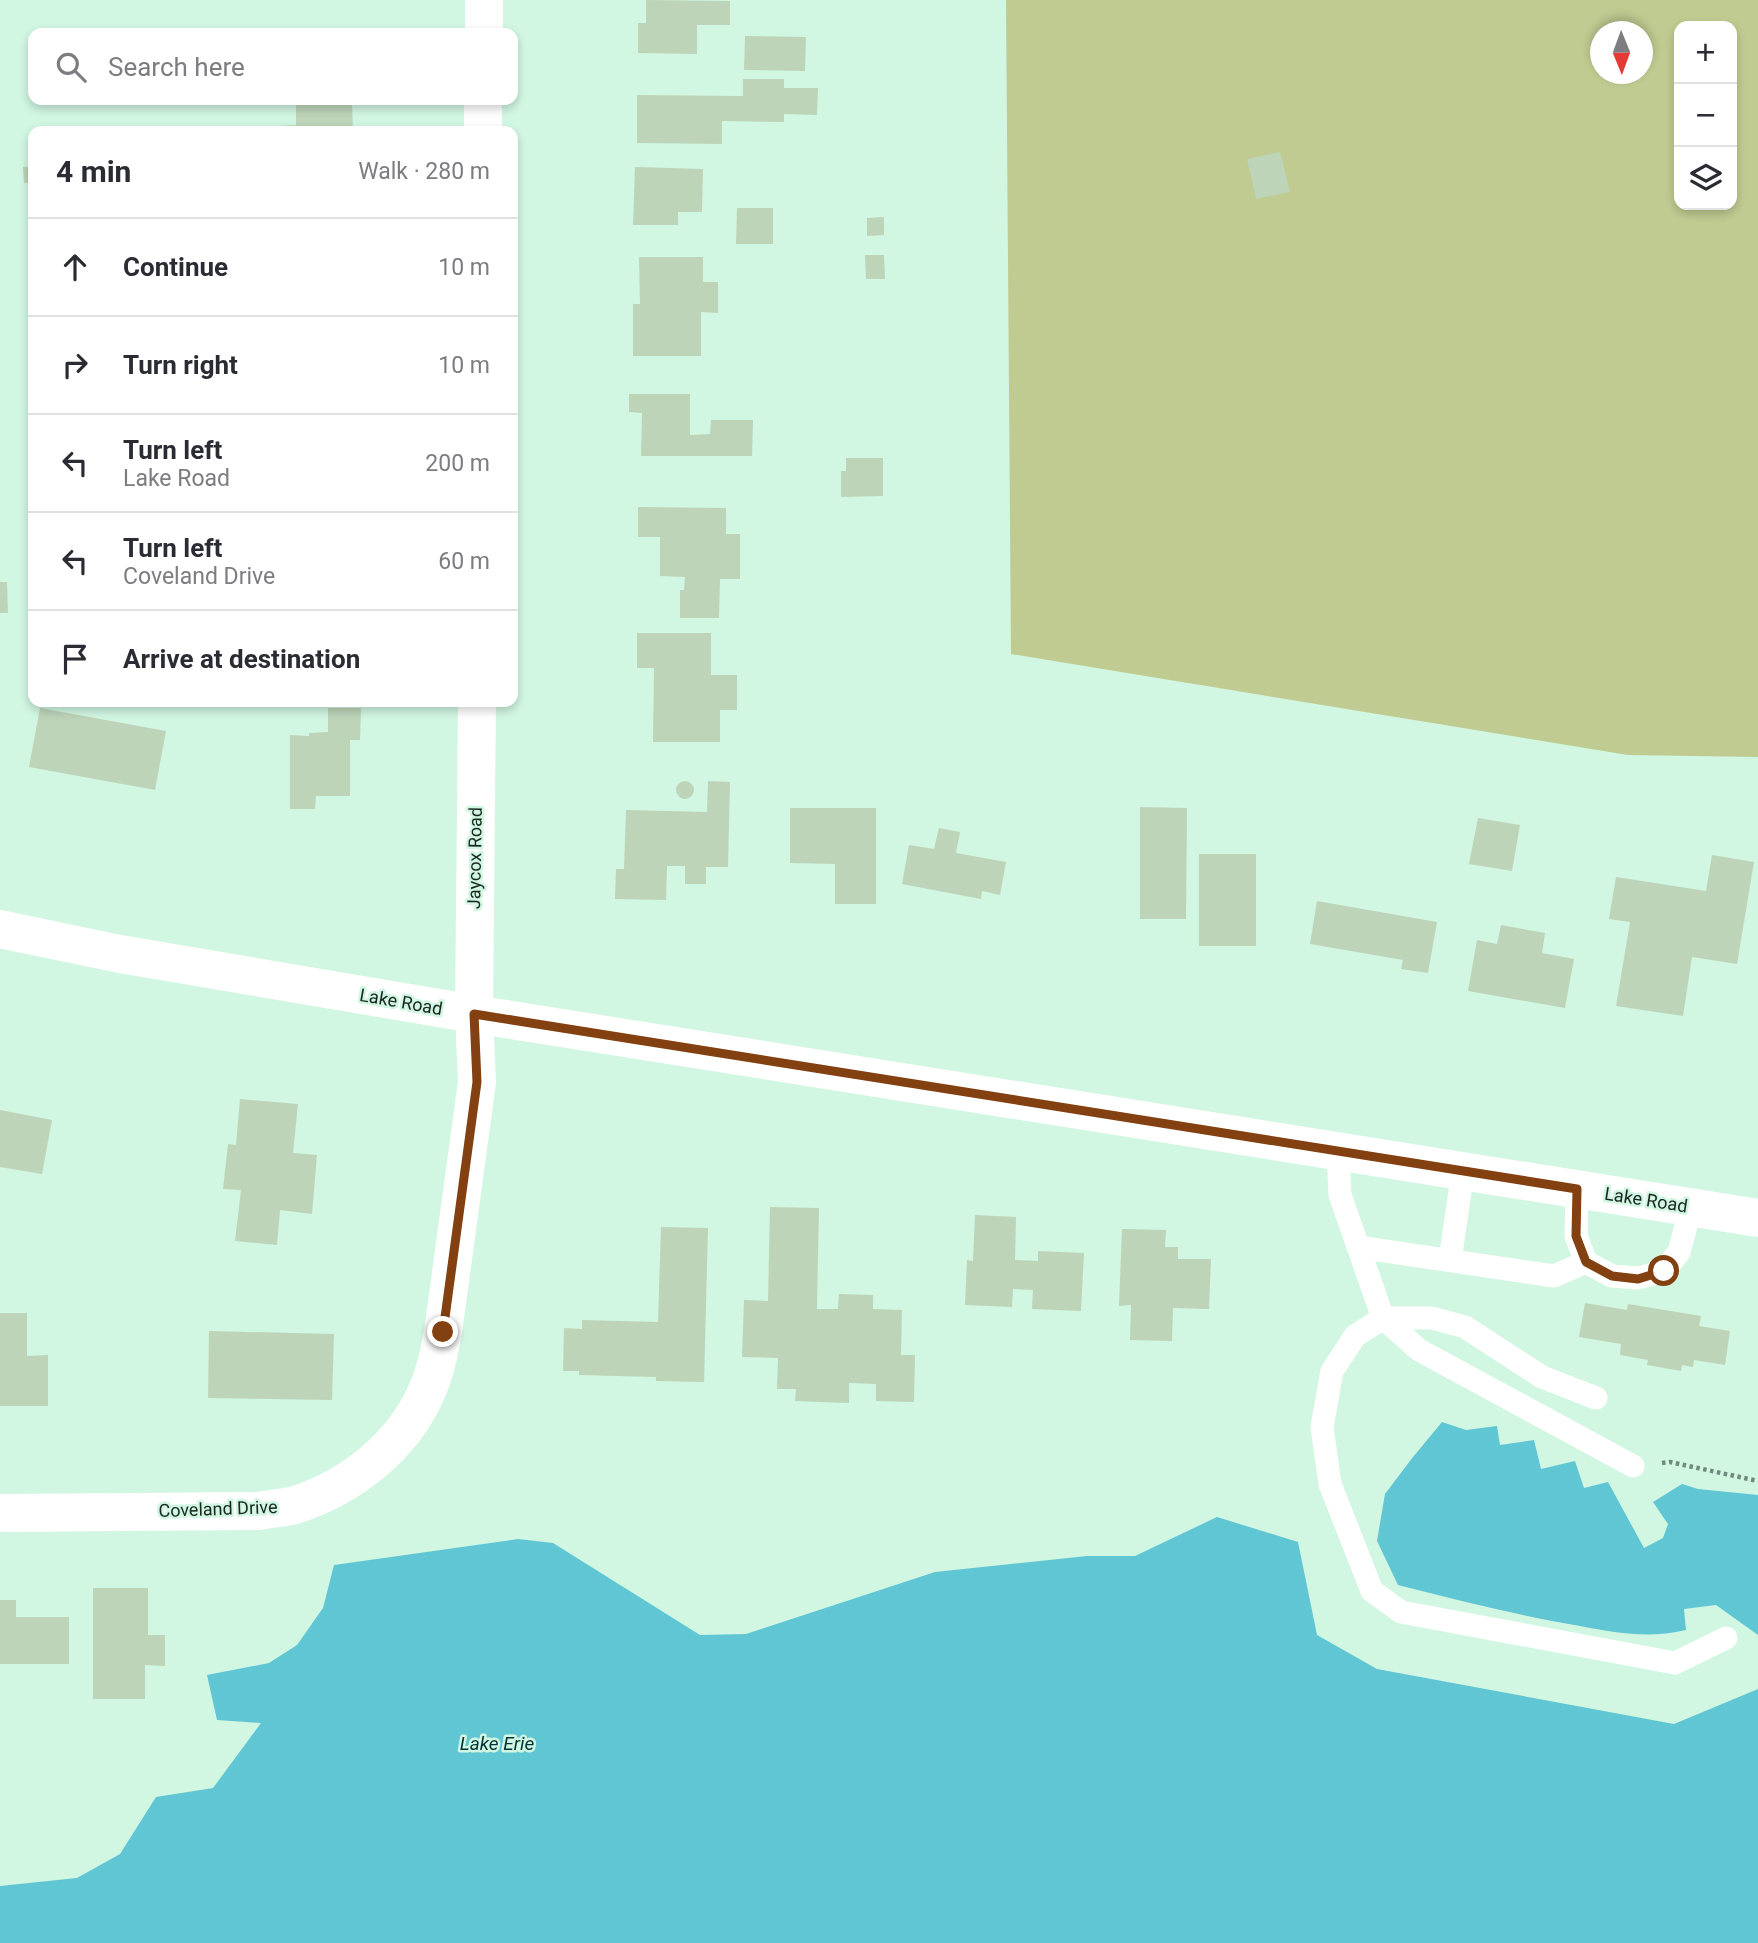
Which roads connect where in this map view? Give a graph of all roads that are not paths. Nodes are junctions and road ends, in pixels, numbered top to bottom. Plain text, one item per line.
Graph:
1 (484, 0) edge
2 (484, 28) edge
3 (483, 105) edge
4 (483, 126) edge
5 (477, 707) edge
6 (0, 929) edge
7 (474, 1014) junction
8 (1338, 1151) junction
9 (1463, 1171) junction
10 (1577, 1189) junction
11 (1691, 1207) junction
12 (1758, 1218) edge
13 (1358, 1247) junction
14 (1450, 1260) junction
15 (1586, 1262) junction
16 (1383, 1318) junction
17 (1596, 1398) dead end
18 (1633, 1466) road end
19 (0, 1513) edge
20 (1726, 1638) dead end

1 - 2 main road
3 - 4 main road
5 - 7 main road, Jaycox Road
6 - 7 main road, Lake Road
7 - 8 main road, Lake Road
7 - 19 main road, Coveland Drive
8 - 9 main road, Lake Road
8 - 13 lane
9 - 10 main road, Lake Road
9 - 14 lane
10 - 11 main road, Lake Road
10 - 15 lane
11 - 12 main road, Lake Road
11 - 15 lane
13 - 14 lane
13 - 16 lane
14 - 15 lane
16 - 17 lane
16 - 18 lane
16 - 20 lane

